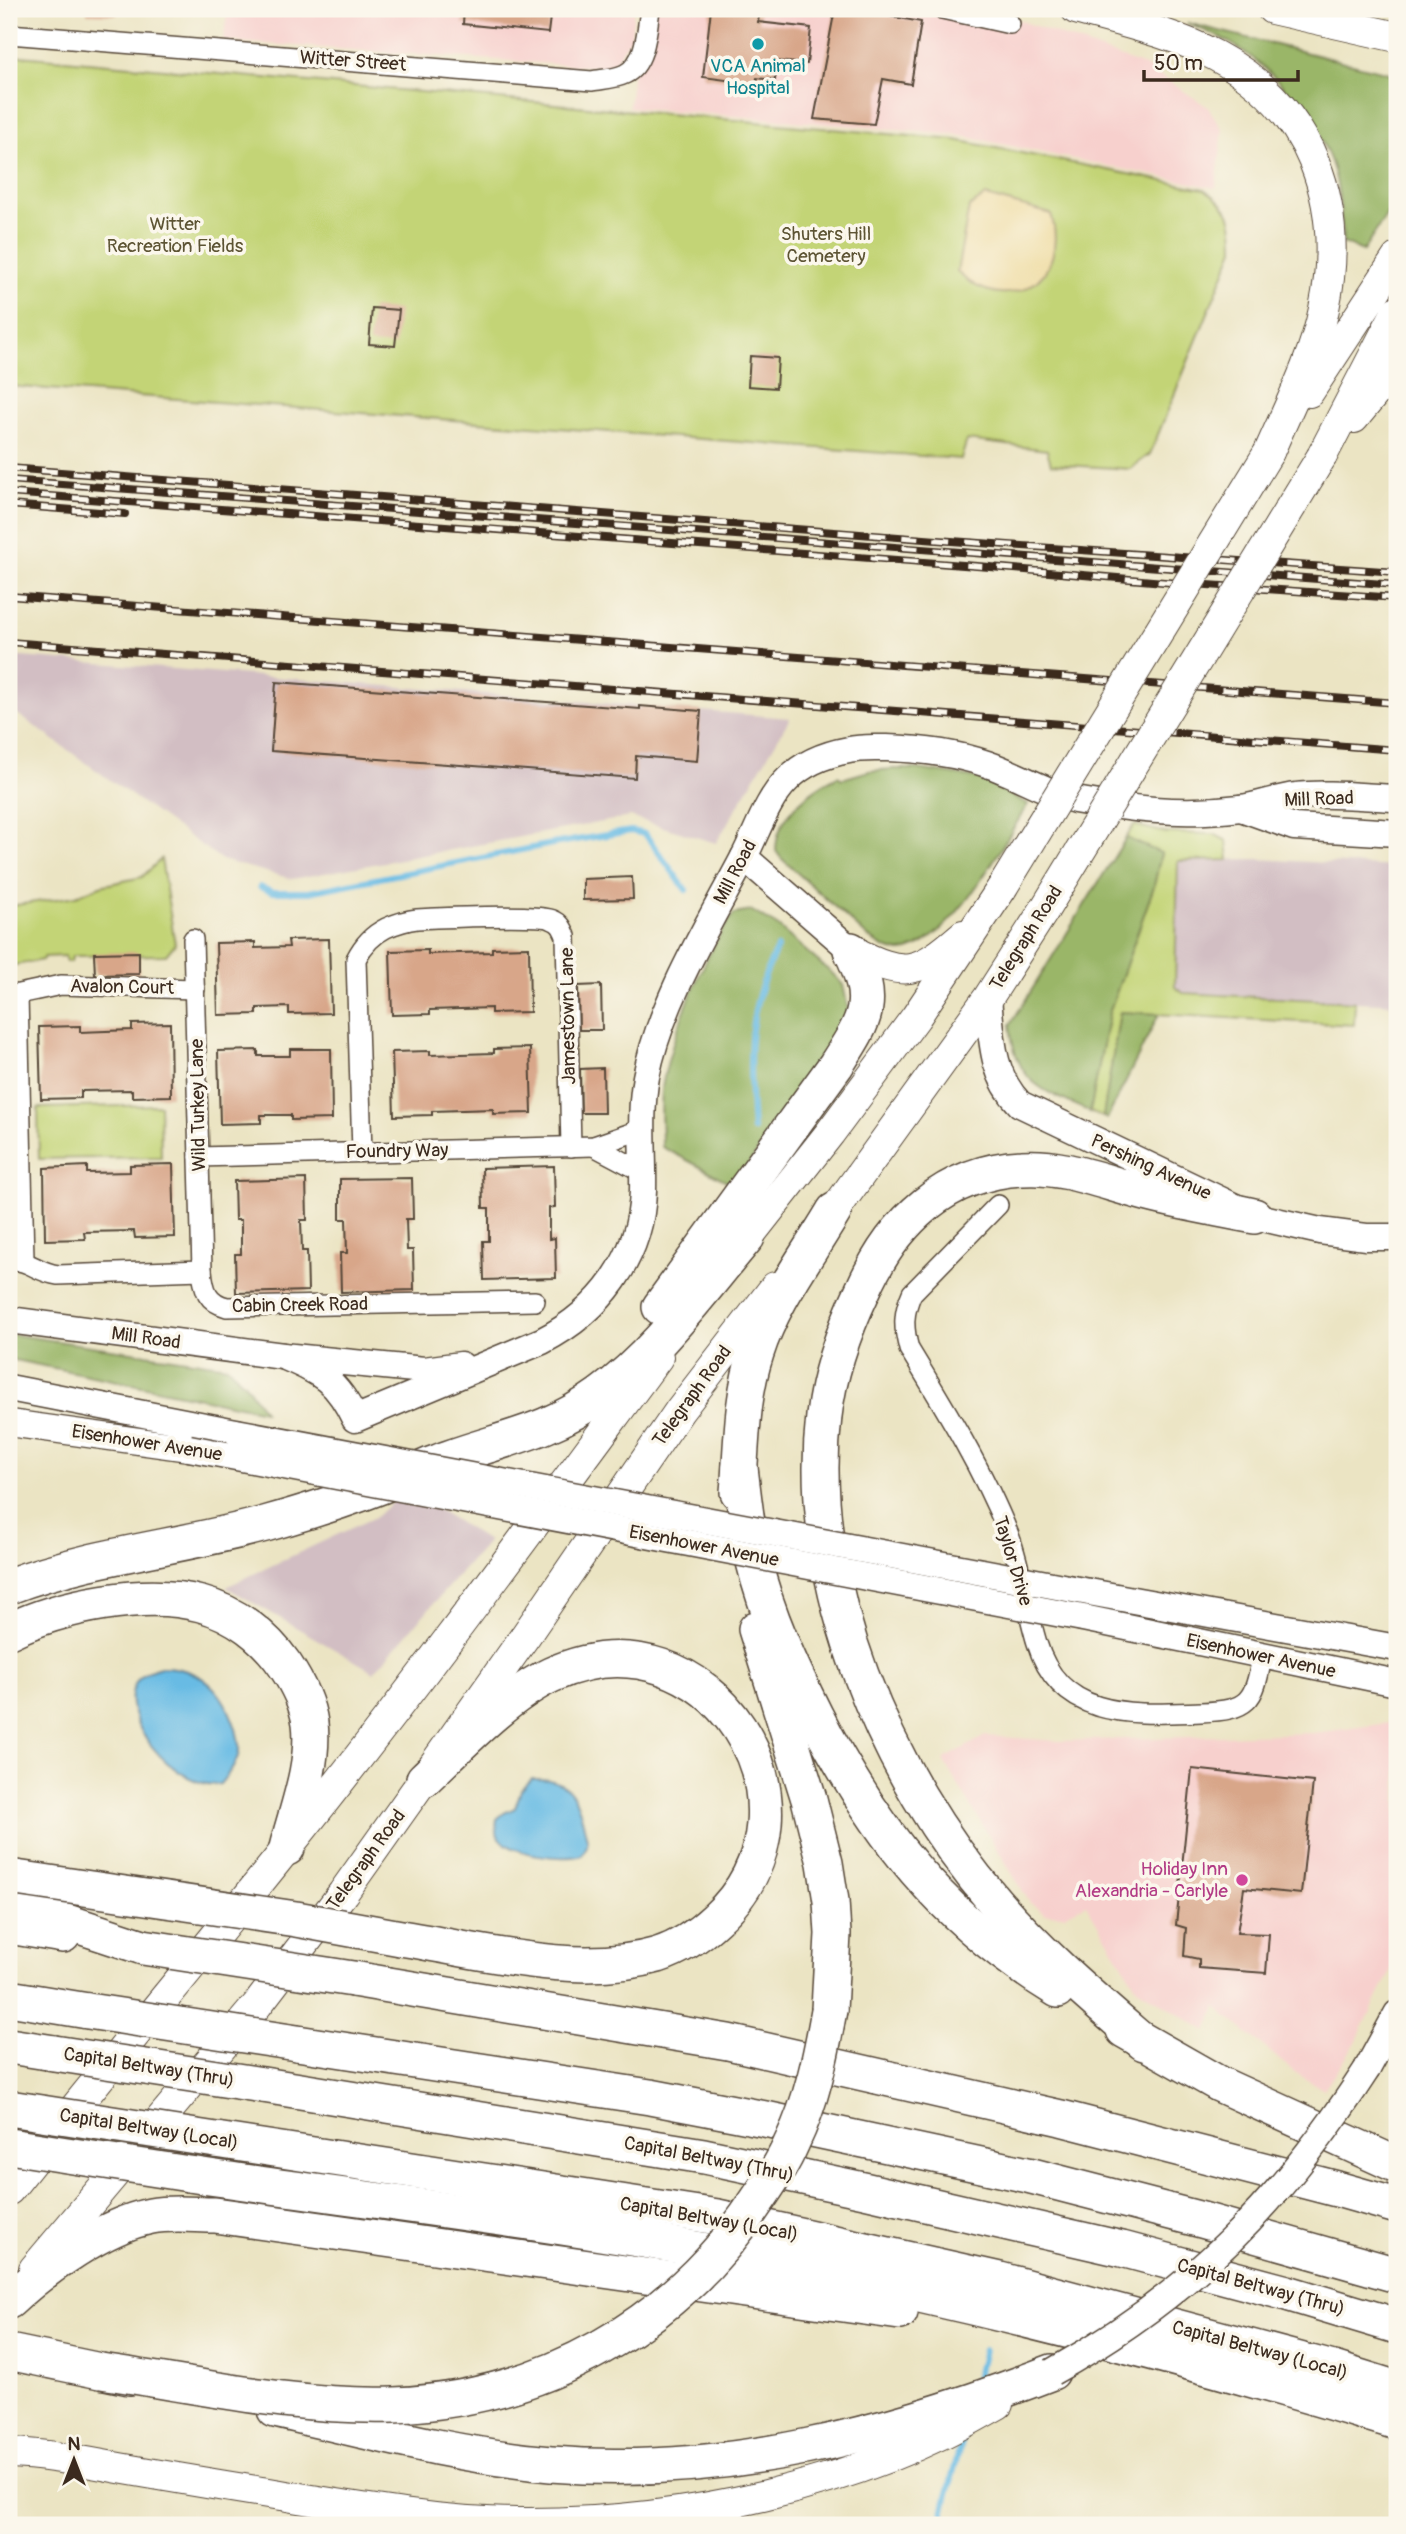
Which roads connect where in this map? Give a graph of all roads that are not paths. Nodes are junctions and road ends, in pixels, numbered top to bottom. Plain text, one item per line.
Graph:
1 (650, 9) edge
2 (942, 9) edge
3 (1076, 9) edge
4 (1272, 9) edge
5 (1010, 24) dead end
6 (9, 34) edge
7 (1397, 37) edge
8 (1397, 258) edge
9 (1397, 311) edge
10 (1397, 366) edge
11 (1269, 452) junction
12 (1322, 456) junction
13 (1397, 798) edge
14 (1241, 808) junction
15 (1397, 834) edge
16 (744, 857) junction
17 (984, 916) junction
18 (194, 939) dead end
19 (851, 950) junction
20 (195, 989) junction
21 (13, 996) edge
22 (988, 998) junction
23 (643, 1129) junction
24 (830, 1133) junction
25 (14, 1134) edge
26 (594, 1146) junction
27 (571, 1147) junction
28 (362, 1152) junction
29 (199, 1157) junction
30 (643, 1172) junction
31 (998, 1205) dead end
32 (834, 1212) junction
33 (1254, 1216) junction
34 (747, 1237) junction
35 (1366, 1237) junction
36 (1397, 1237) edge
37 (1397, 1246) edge
38 (16, 1260) edge
39 (202, 1270) junction
40 (535, 1301) dead end
41 (9, 1320) edge
42 (283, 1356) junction
43 (497, 1359) junction
44 (9, 1388) edge
45 (9, 1423) edge
46 (449, 1458) junction
47 (740, 1468) junction
48 (9, 1586) edge
49 (9, 1631) edge
50 (1397, 1648) edge
51 (1262, 1657) junction
52 (1397, 1684) edge
53 (424, 1779) junction
54 (287, 1848) junction
55 (9, 1877) edge
56 (9, 1897) edge
57 (9, 1927) edge
58 (143, 1947) junction
59 (9, 1998) edge
60 (1397, 2014) edge
61 (1144, 2043) junction
62 (9, 2046) edge
63 (9, 2108) edge
64 (9, 2146) edge
65 (1397, 2165) edge
66 (9, 2190) edge
67 (1397, 2206) edge
68 (1397, 2275) edge
69 (9, 2300) edge
70 (1397, 2326) edge
71 (9, 2352) edge
72 (1174, 2358) junction
73 (101, 2371) junction
74 (1052, 2372) junction
75 (1397, 2389) edge
76 (1397, 2422) edge
77 (9, 2453) edge

1 - 6 street, Witter Street
2 - 5 street
3 - 11 main road
4 - 7 main road
8 - 11 main road
9 - 12 main road
10 - 12 main road
11 - 17 main road, bridge
12 - 22 main road, Telegraph Road, bridge
13 - 14 main road, Mill Road
14 - 15 main road, Mill Road
14 - 16 main road, Mill Road
16 - 19 main road
16 - 23 main road, Mill Road
17 - 19 main road
17 - 24 main road
18 - 20 street, Wild Turkey Lane
19 - 24 main road
19 - 46 highway
20 - 21 street, Avalon Court
20 - 29 street, Wild Turkey Lane
21 - 25 street
22 - 32 main road, Telegraph Road
22 - 33 main road, Pershing Avenue
23 - 26 street, Foundry Way
23 - 30 main road, Mill Road
24 - 34 main road
25 - 38 street
26 - 27 street, Foundry Way
26 - 30 street
27 - 28 street, Foundry Way
27 - 28 street, Jamestown Lane
28 - 29 street, Foundry Way
29 - 39 street, Wild Turkey Lane
30 - 43 main road, Mill Road
31 - 51 street, Taylor Drive
32 - 47 highway
32 - 53 main road, Telegraph Road
33 - 35 main road, Pershing Avenue
33 - 61 highway
34 - 46 highway
34 - 54 main road
35 - 36 main road, Pershing Avenue
35 - 37 main road
38 - 39 street
39 - 40 street, Cabin Creek Road
41 - 42 main road, Mill Road
42 - 43 main road, Mill Road
42 - 43 main road, Mill Road
44 - 50 main road, Eisenhower Avenue, bridge
45 - 51 main road, Eisenhower Avenue, bridge
46 - 48 highway
47 - 61 highway
47 - 73 highway, bridge
49 - 54 highway
51 - 52 main road, Eisenhower Avenue
53 - 55 highway, bridge
53 - 69 main road, Telegraph Road
54 - 66 main road
56 - 58 highway
57 - 58 highway
58 - 67 highway, bridge
59 - 68 highway, bridge
60 - 74 main road, bridge
61 - 65 highway
62 - 70 highway, Capital Beltway (Thru), bridge
63 - 75 highway, Capital Beltway (Local), bridge
64 - 72 highway, bridge
69 - 72 highway
71 - 73 highway
72 - 76 highway
73 - 74 highway, bridge
74 - 77 main road

